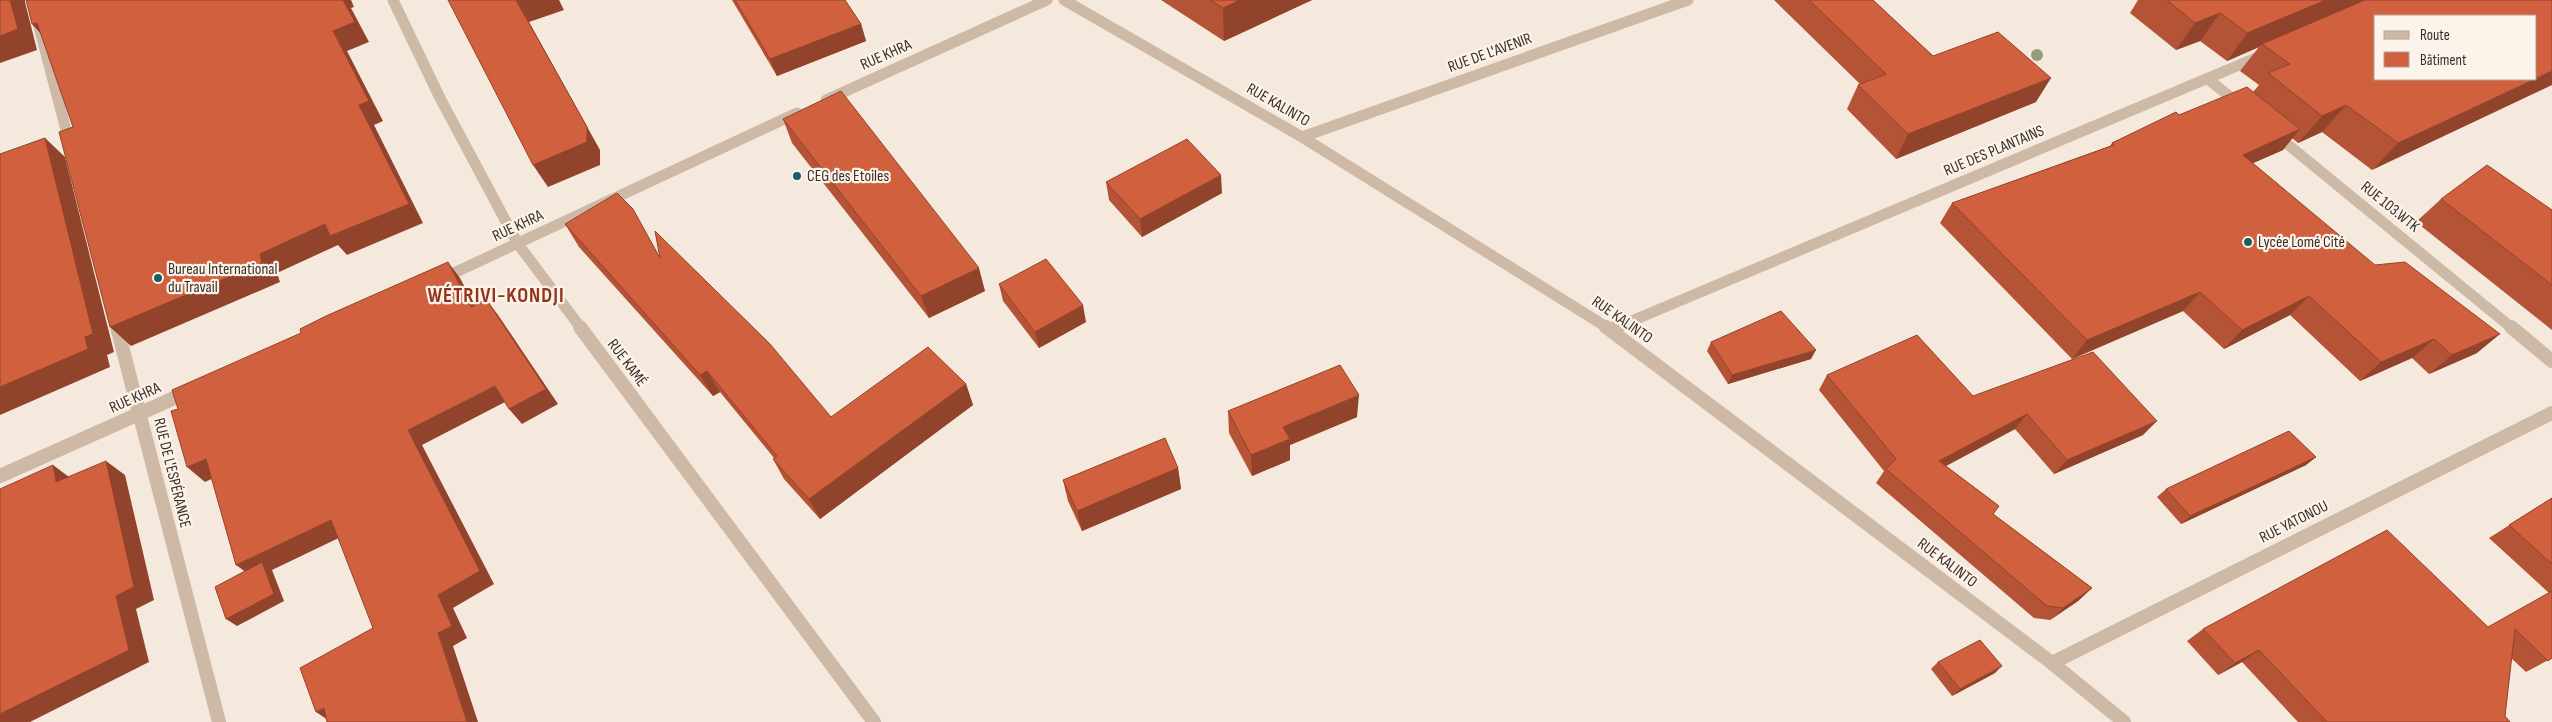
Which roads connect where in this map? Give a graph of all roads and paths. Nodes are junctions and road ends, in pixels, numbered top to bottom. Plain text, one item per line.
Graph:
1 (32, 0) edge
2 (393, 0) edge
3 (1047, 0) edge
4 (1064, 0) edge
5 (1688, 0) edge
6 (2271, 51) edge
7 (2208, 79) junction
8 (2246, 110) edge
9 (2269, 129) edge
10 (1302, 137) junction
11 (72, 154) edge
12 (518, 244) junction
13 (432, 283) edge
14 (112, 307) edge
15 (1611, 330) junction
16 (2552, 361) edge
17 (200, 387) edge
18 (140, 413) junction
19 (2552, 413) edge
20 (0, 476) edge
21 (2052, 663) junction
22 (220, 722) edge
23 (874, 722) edge
24 (2124, 722) edge

1 - 11 street
2 - 12 street, RUE KAMÉ
3 - 12 street, RUE KHRA
4 - 10 street, RUE KALINTO
5 - 10 street, RUE DE L'AVENIR
6 - 7 street, RUE DES PLANTAINS
7 - 8 street
7 - 15 street, RUE DES PLANTAINS
9 - 16 street, RUE 103.WTK
10 - 15 street, RUE KALINTO
12 - 13 street, RUE KHRA
12 - 23 street, RUE KAMÉ
14 - 18 street, RUE DE L'ESPÉRANCE
15 - 21 street, RUE KALINTO
17 - 18 street, RUE KHRA
18 - 20 street, RUE KHRA
18 - 22 street, RUE DE L'ESPÉRANCE
19 - 21 street, RUE YATONOU
21 - 24 street, RUE KALINTO

